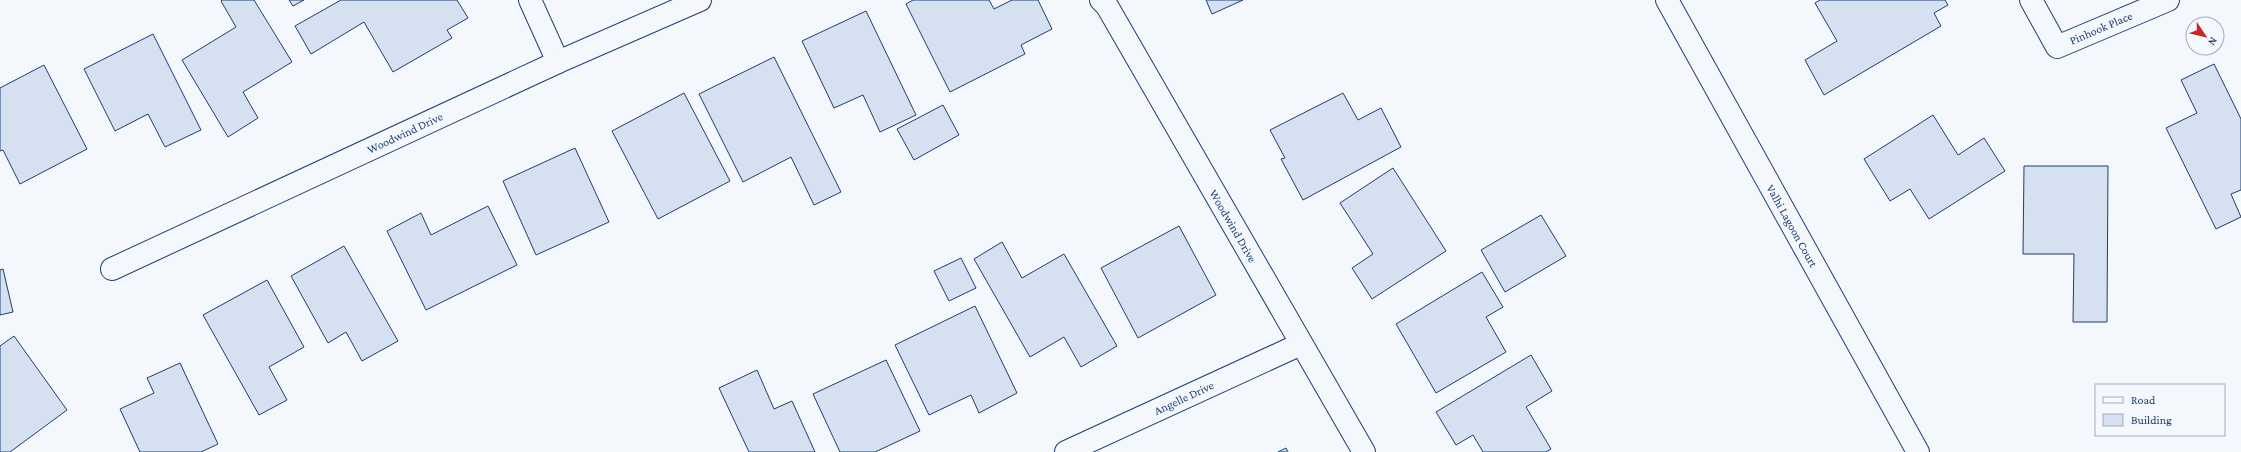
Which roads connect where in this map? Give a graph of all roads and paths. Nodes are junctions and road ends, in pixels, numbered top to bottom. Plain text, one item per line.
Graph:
1 (530, 0) edge
2 (700, 0) edge
3 (1101, 0) edge
4 (1667, 0) edge
5 (2031, 0) edge
6 (2168, 0) edge
7 (558, 62) junction
8 (112, 269) dead end
9 (1301, 344) junction
10 (1066, 452) edge
11 (1364, 452) edge
12 (1918, 452) edge

1 - 7 street
2 - 7 street, Woodwind Drive
3 - 9 street, Woodwind Drive
4 - 12 street, Valhi Lagoon Court
5 - 6 street, Pinhook Place
7 - 8 street, Woodwind Drive
9 - 10 street, Angelle Drive
9 - 11 street, Woodwind Drive

